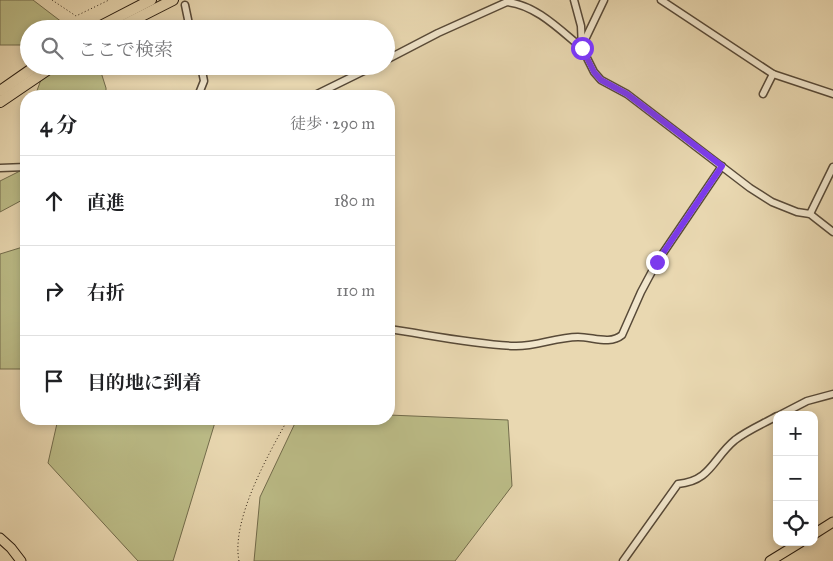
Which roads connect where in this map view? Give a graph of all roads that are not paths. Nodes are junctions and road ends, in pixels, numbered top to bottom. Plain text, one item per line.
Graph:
1 (152, 0) edge
2 (173, 0) edge
3 (574, 0) edge
4 (604, 0) edge
5 (661, 0) edge
6 (185, 5) dead end
7 (113, 20) edge
8 (134, 20) edge
9 (188, 20) edge
10 (582, 48) junction
11 (395, 56) edge
12 (773, 74) junction
13 (23, 75) edge
14 (40, 75) edge
15 (203, 75) edge
16 (356, 75) edge
17 (200, 90) edge
18 (325, 90) edge
19 (0, 91) edge
20 (763, 94) dead end
21 (833, 94) edge
22 (0, 102) edge
23 (722, 166) junction
24 (20, 167) edge
25 (833, 167) edge
26 (0, 168) edge
27 (810, 214) junction
28 (833, 232) edge
29 (395, 330) edge
30 (833, 394) edge
31 (788, 411) edge
32 (773, 419) edge
33 (833, 522) edge
34 (818, 531) edge
35 (0, 538) edge
36 (794, 546) edge
37 (21, 561) edge
38 (623, 561) edge
39 (770, 561) edge

1 - 7 highway
2 - 8 highway
3 - 10 street
4 - 10 street
5 - 12 street
6 - 9 street
10 - 11 street
10 - 23 street
12 - 20 street
12 - 21 street
13 - 19 highway
14 - 22 highway
15 - 17 street
16 - 18 street
23 - 27 street
23 - 29 street
24 - 26 street
25 - 27 street
27 - 28 street
30 - 31 street
32 - 38 street
33 - 34 main road
35 - 37 main road
36 - 39 main road

